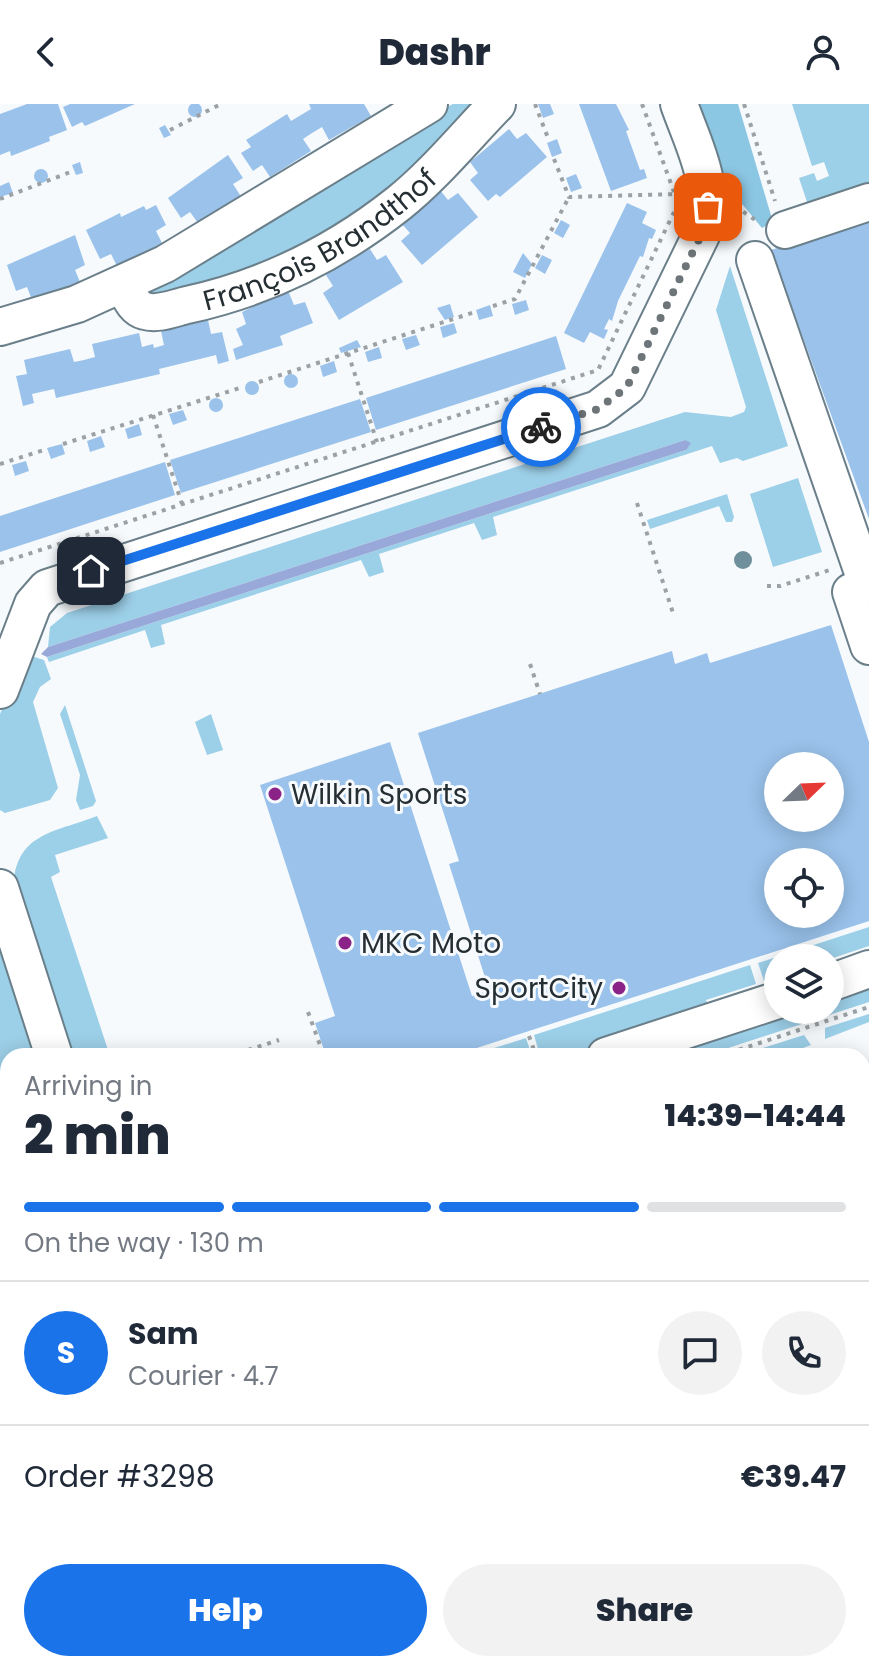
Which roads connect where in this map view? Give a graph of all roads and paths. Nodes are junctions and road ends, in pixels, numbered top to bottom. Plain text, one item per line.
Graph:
1 (221, 104) edge
2 (429, 104) edge
3 (497, 104) edge
4 (535, 104) edge
5 (642, 104) edge
6 (679, 104) edge
7 (744, 104) edge
8 (170, 130) dead end
9 (548, 138) dead end
10 (554, 159) dead end
11 (73, 171) dead end
12 (692, 194) junction
13 (569, 197) junction
14 (0, 199) edge
15 (869, 202) edge
16 (774, 228) junction
17 (755, 260) dead end
18 (123, 284) junction
19 (493, 306) dead end
20 (475, 312) dead end
21 (0, 327) edge
22 (348, 353) junction
23 (259, 382) dead end
24 (243, 387) dead end
25 (153, 415) junction
26 (63, 444) dead end
27 (47, 449) dead end
28 (382, 459) junction
29 (0, 464) edge
30 (637, 503) dead end
31 (188, 522) junction
32 (0, 563) edge
33 (859, 575) edge
34 (767, 586) dead end
35 (674, 616) dead end
36 (11, 630) edge
37 (869, 646) edge
38 (530, 664) dead end
39 (0, 690) edge
40 (540, 694) dead end
41 (0, 888) edge
42 (860, 981) edge
43 (764, 1005) edge
44 (308, 1012) dead end
45 (529, 1036) dead end
46 (279, 1040) dead end
47 (51, 1048) edge
48 (254, 1048) edge
49 (322, 1048) edge
50 (533, 1048) edge
51 (631, 1048) edge
52 (735, 1048) edge

1 - 8 path
2 - 18 street, François Brandthof
3 - 18 street, François Brandthof
4 - 9 path
5 - 12 path
6 - 12 street
7 - 16 path
10 - 13 path
11 - 14 path
12 - 13 path
12 - 16 path
12 - 28 path
12 - 28 street
13 - 19 path
15 - 16 street
17 - 33 street
18 - 21 street, François Brandthof
20 - 22 path
22 - 23 path
22 - 28 path
24 - 25 path
25 - 26 path
25 - 31 path
27 - 29 path
28 - 31 street
28 - 31 path
30 - 35 path
31 - 32 path
31 - 36 street
33 - 34 path
33 - 37 street
36 - 39 street
38 - 40 path
41 - 47 street
42 - 52 path
43 - 51 street
44 - 49 path
45 - 50 path
46 - 48 path

